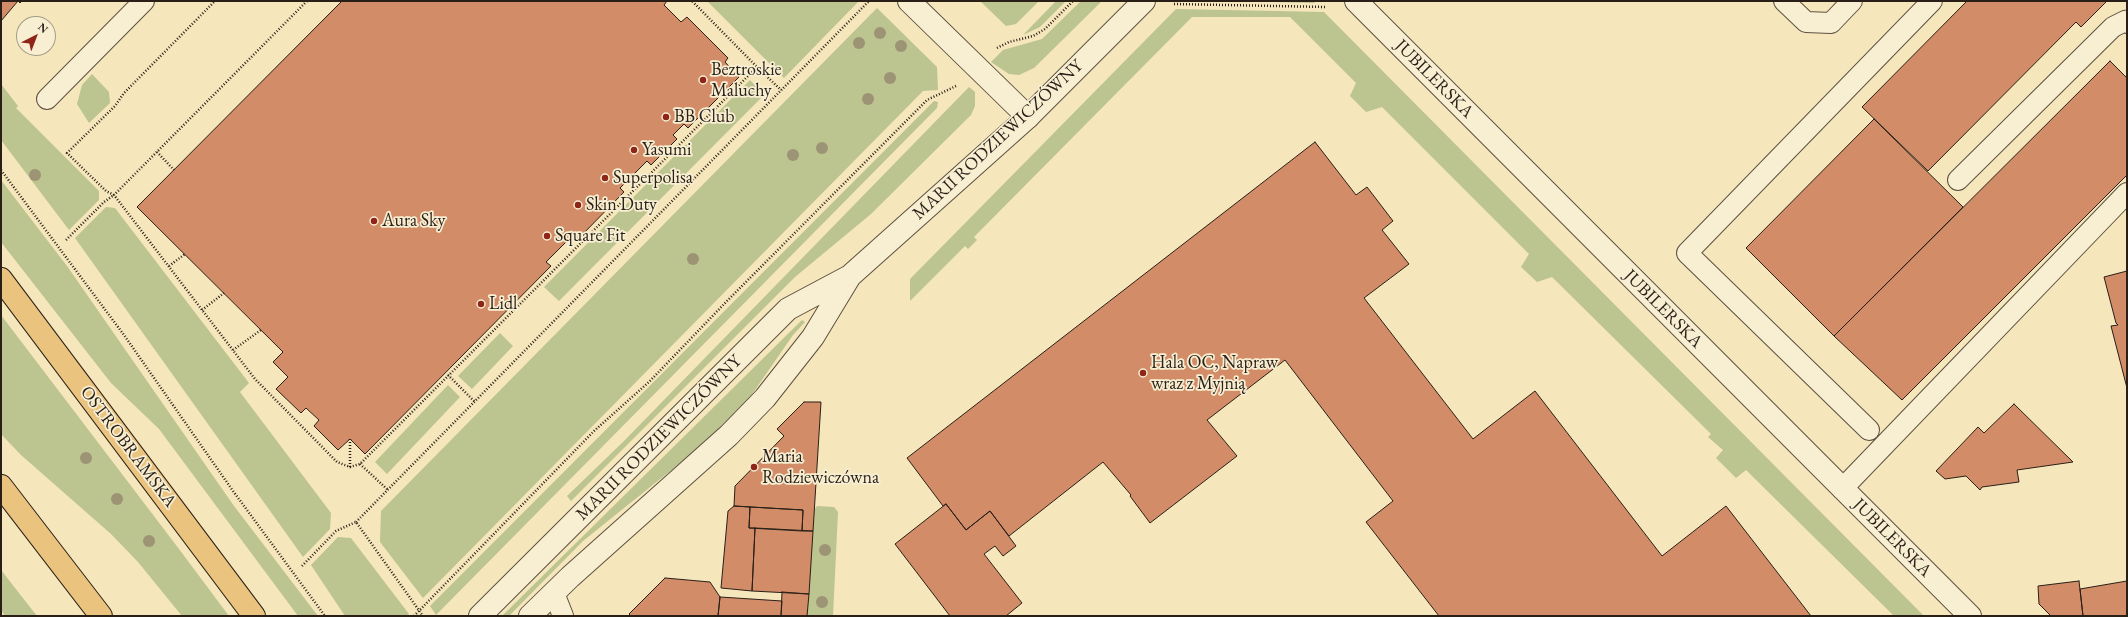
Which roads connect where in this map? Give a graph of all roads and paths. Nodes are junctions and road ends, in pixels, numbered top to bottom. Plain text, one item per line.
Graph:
1 (144, 1) edge
2 (215, 1) edge
3 (307, 1) edge
4 (692, 1) edge
5 (869, 1) edge
6 (910, 1) edge
7 (1073, 1) edge
8 (1144, 1) edge
9 (1221, 1) edge
10 (1356, 1) edge
11 (1784, 1) edge
12 (1852, 1) edge
13 (1932, 1) edge
14 (1174, 4) dead end
15 (1226, 6) junction
16 (1326, 8) dead end
17 (2127, 23) edge
18 (757, 66) junction
19 (978, 69) junction
20 (781, 90) junction
21 (47, 99) dead end
22 (1028, 117) junction
23 (157, 152) junction
24 (1, 170) edge
25 (174, 170) dead end
26 (1958, 180) dead end
27 (2127, 193) edge
28 (114, 195) junction
29 (66, 240) dead end
30 (185, 254) dead end
31 (169, 266) junction
32 (850, 276) junction
33 (1, 279) edge
34 (224, 293) dead end
35 (202, 310) junction
36 (260, 330) dead end
37 (233, 350) junction
38 (448, 375) junction
39 (475, 402) junction
40 (1869, 430) dead end
41 (350, 439) dead end
42 (360, 464) junction
43 (350, 467) junction
44 (1, 486) edge
45 (1842, 488) junction
46 (388, 490) junction
47 (356, 522) junction
48 (302, 566) dead end
49 (554, 593) junction
50 (419, 611) junction
51 (101, 616) edge
52 (254, 616) edge
53 (325, 616) edge
54 (414, 616) edge
55 (423, 616) edge
56 (480, 616) edge
57 (530, 616) edge
58 (563, 616) edge
59 (1970, 616) edge

1 - 21 lane
2 - 28 path
3 - 23 path
4 - 18 path
5 - 20 path
6 - 19 street
7 - 19 path
8 - 22 street, MARII RODZIEWICZÓWNY
9 - 15 path
10 - 45 street, JUBILERSKA
11 - 12 lane
13 - 40 lane
14 - 15 path
15 - 16 path
17 - 26 lane
18 - 20 path
18 - 38 path
19 - 22 street
19 - 50 path
20 - 39 path
22 - 32 street, MARII RODZIEWICZÓWNY
23 - 25 path
23 - 28 path
24 - 53 path
27 - 45 lane
28 - 29 path
28 - 31 path
30 - 31 path
31 - 35 path
32 - 49 street, MARII RODZIEWICZÓWNY
32 - 56 street, MARII RODZIEWICZÓWNY
33 - 52 main road, OSTROBRAMSKA
34 - 35 path
35 - 37 path
36 - 37 path
37 - 43 path
38 - 39 path
38 - 42 path
39 - 46 path
41 - 43 path
42 - 43 path
42 - 46 path
44 - 51 main road
45 - 59 street, JUBILERSKA
46 - 47 path
47 - 48 path
47 - 50 path
49 - 57 street, MARII RODZIEWICZÓWNY
49 - 58 lane
50 - 54 path
50 - 55 path

